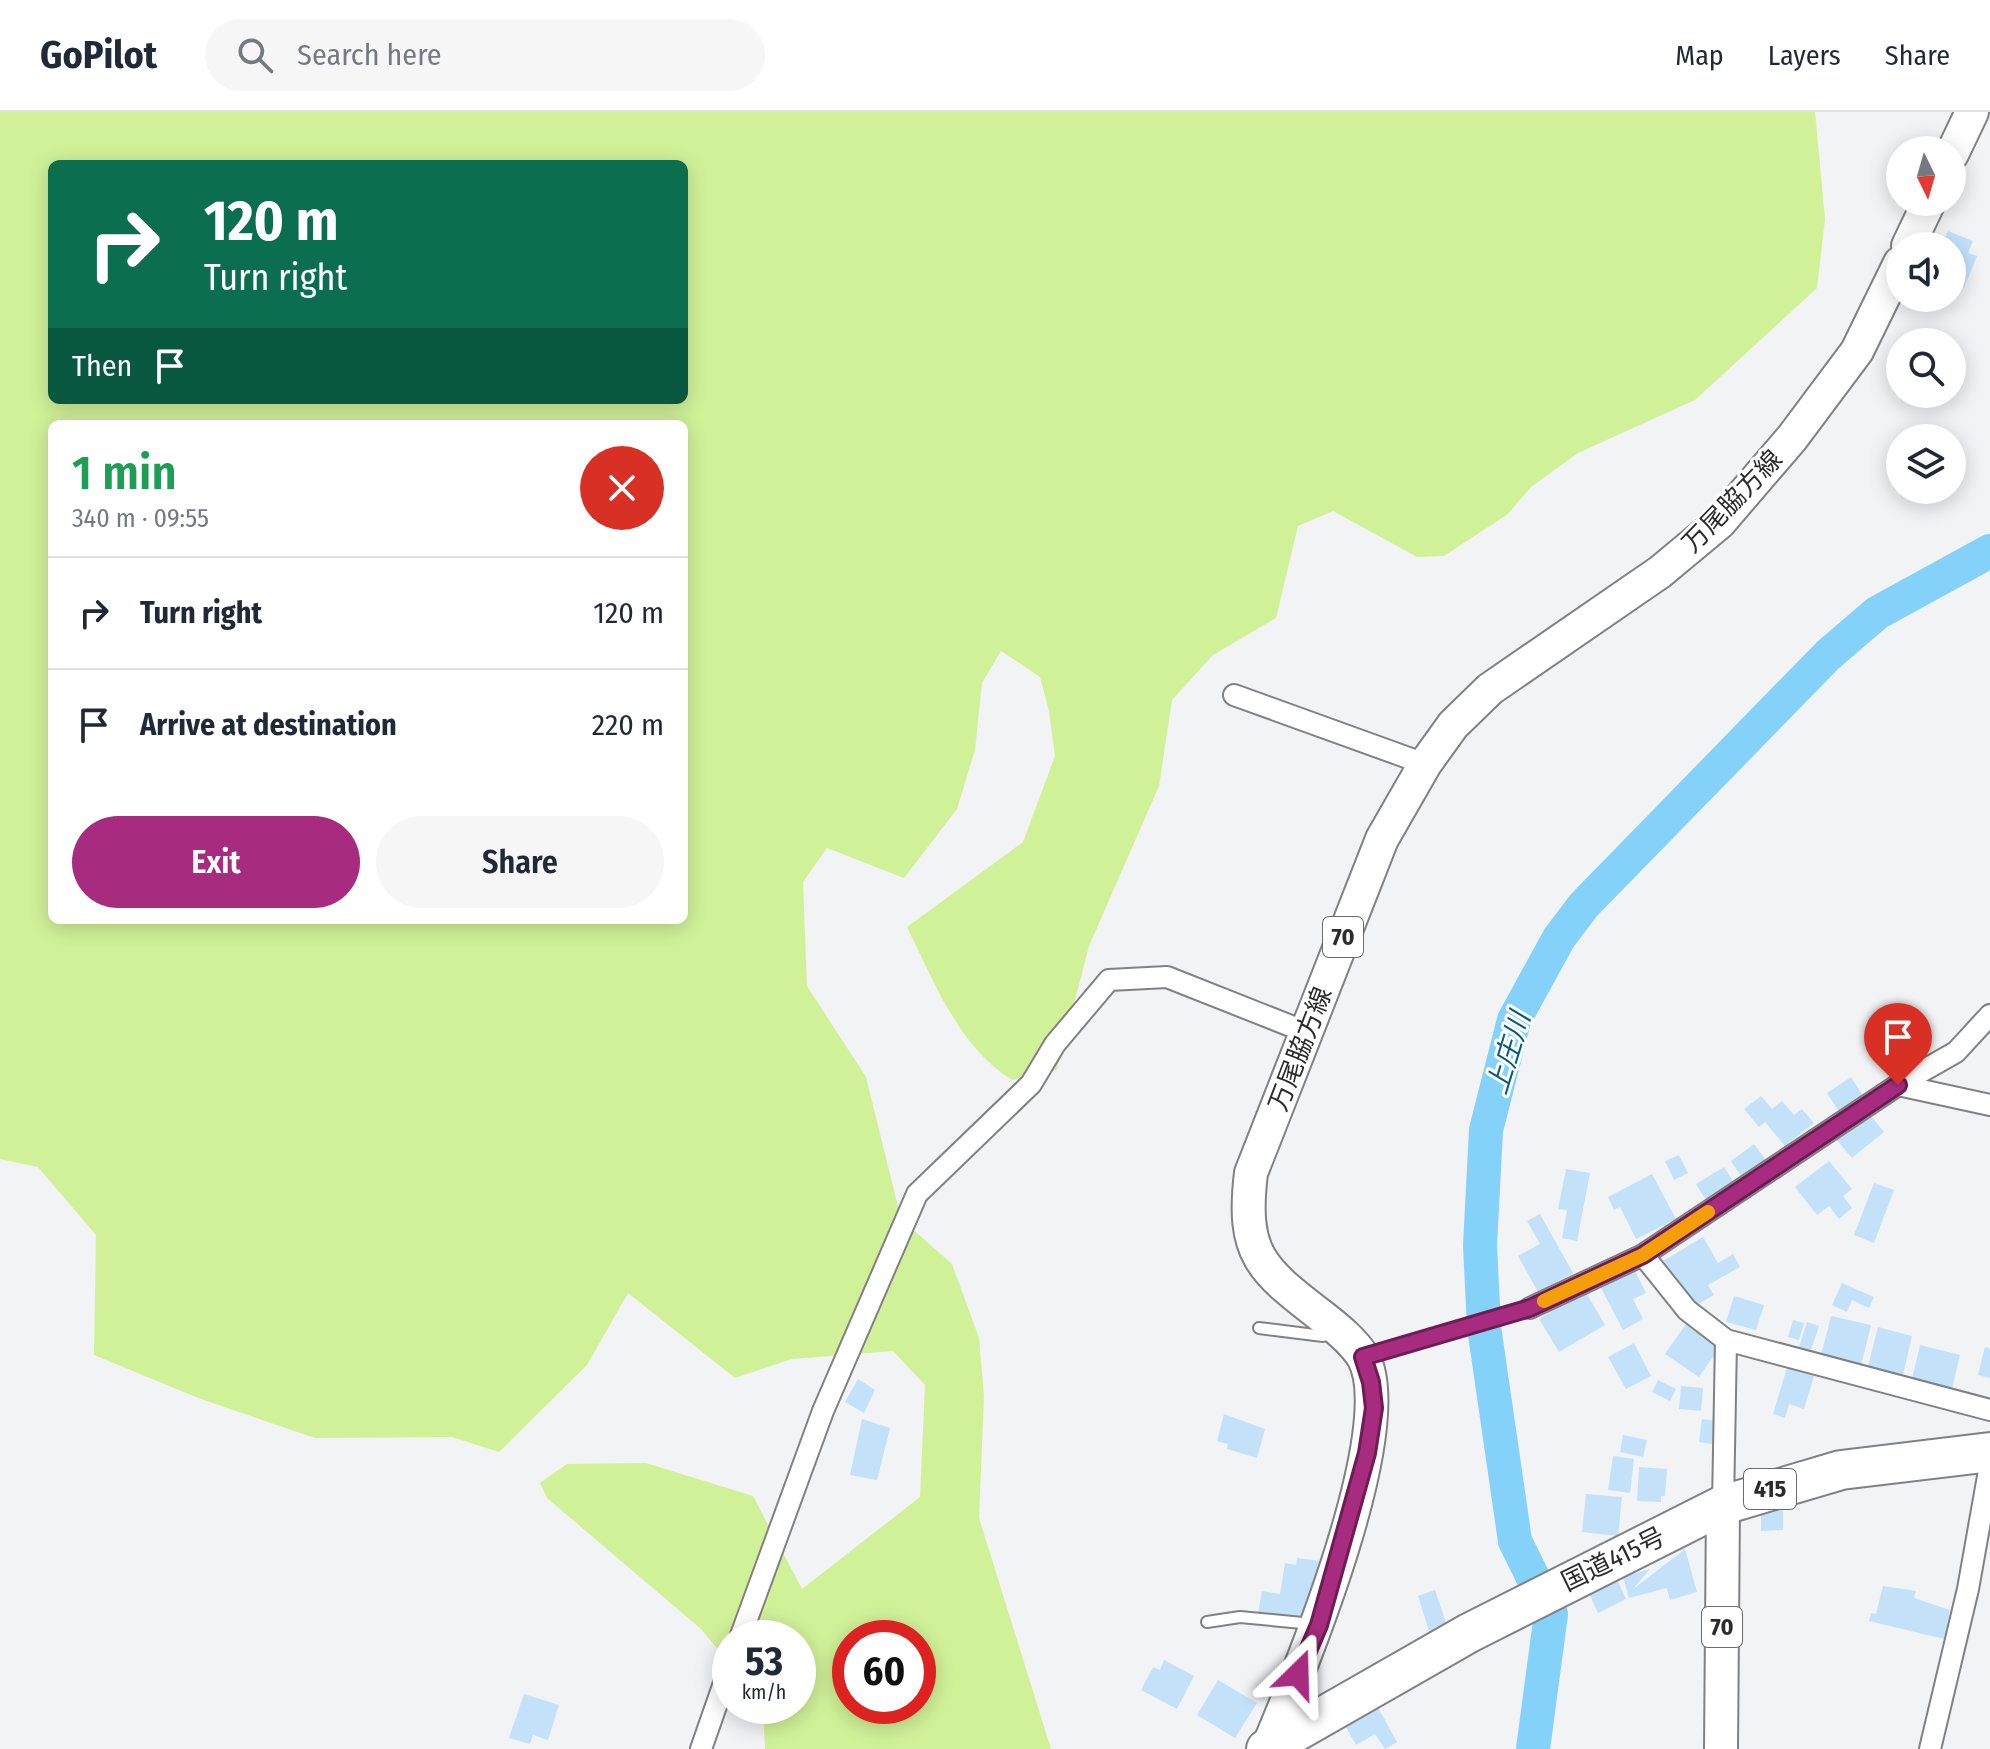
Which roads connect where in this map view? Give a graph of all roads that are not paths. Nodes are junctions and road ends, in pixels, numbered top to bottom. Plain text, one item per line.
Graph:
1 (1972, 112) edge
2 (1961, 136) edge
3 (1886, 292) edge
4 (1234, 695) dead end
5 (1425, 764) junction
6 (1990, 1015) edge
7 (1306, 1032) junction
8 (1898, 1085) junction
9 (1990, 1105) edge
10 (1643, 1255) junction
11 (1530, 1308) joint
12 (1335, 1326) junction
13 (1259, 1328) dead end
14 (1726, 1340) junction
15 (1363, 1357) junction
16 (1990, 1410) edge
17 (1990, 1452) edge
18 (1990, 1465) edge
19 (1723, 1505) junction
20 (747, 1620) edge
21 (1207, 1622) dead end
22 (1319, 1625) junction
23 (712, 1718) edge
24 (1267, 1748) edge
25 (701, 1749) edge
26 (1721, 1749) edge
27 (1930, 1749) edge

1 - 2 main road
3 - 5 main road, 万尾脇方線 / 70
4 - 5 street
5 - 7 main road, 万尾脇方線 / 70
6 - 8 street
7 - 12 main road, 万尾脇方線 / 70
7 - 20 street
8 - 9 street
8 - 10 street
10 - 11 street
10 - 14 street
11 - 15 lane
12 - 13 lane
12 - 15 main road, 万尾脇方線 / 70
14 - 16 street
14 - 19 street
15 - 22 main road, 万尾脇方線 / 70
17 - 19 highway, 国道415号 / 415
18 - 27 street
19 - 24 highway, 国道415号 / 415
19 - 26 main road, 70
21 - 22 lane
22 - 24 main road, 万尾脇方線 / 70
23 - 25 street

